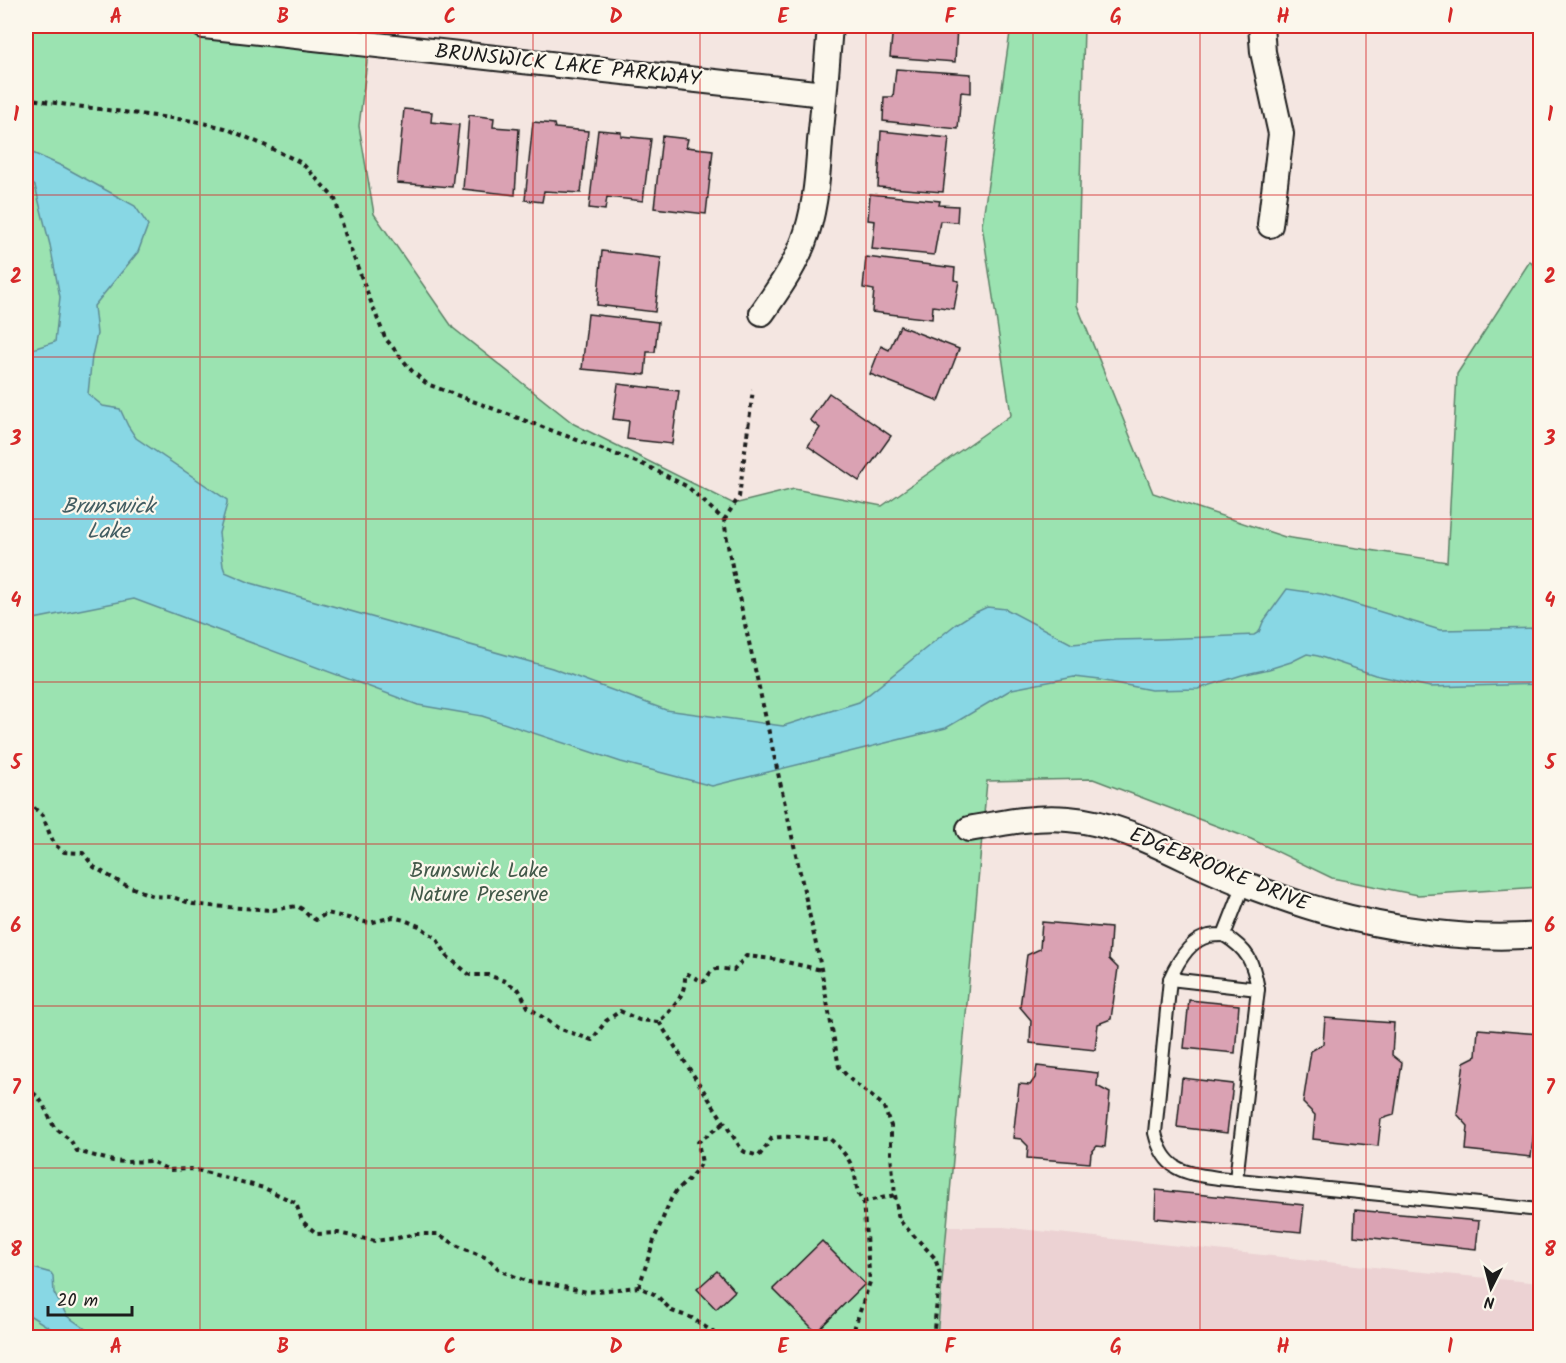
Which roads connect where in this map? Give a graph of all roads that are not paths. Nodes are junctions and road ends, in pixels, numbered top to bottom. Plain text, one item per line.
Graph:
1 (204, 26) edge
2 (830, 26) edge
3 (1261, 26) edge
4 (824, 94) junction
5 (1270, 225) dead end
6 (762, 313) dead end
7 (969, 829) dead end
8 (1244, 884) junction
9 (1224, 935) junction
10 (1540, 935) edge
11 (1170, 979) junction
12 (1258, 989) junction
13 (1236, 1180) junction
14 (1540, 1210) edge

1 - 4 street, BRUNSWICK LAKE PARKWAY
2 - 4 street
3 - 5 street
4 - 6 street
7 - 8 street, EDGEBROOKE DRIVE
8 - 9 lane
8 - 10 street, EDGEBROOKE DRIVE
9 - 11 lane
9 - 12 lane
11 - 12 lane
11 - 13 lane
12 - 13 lane
13 - 14 lane

